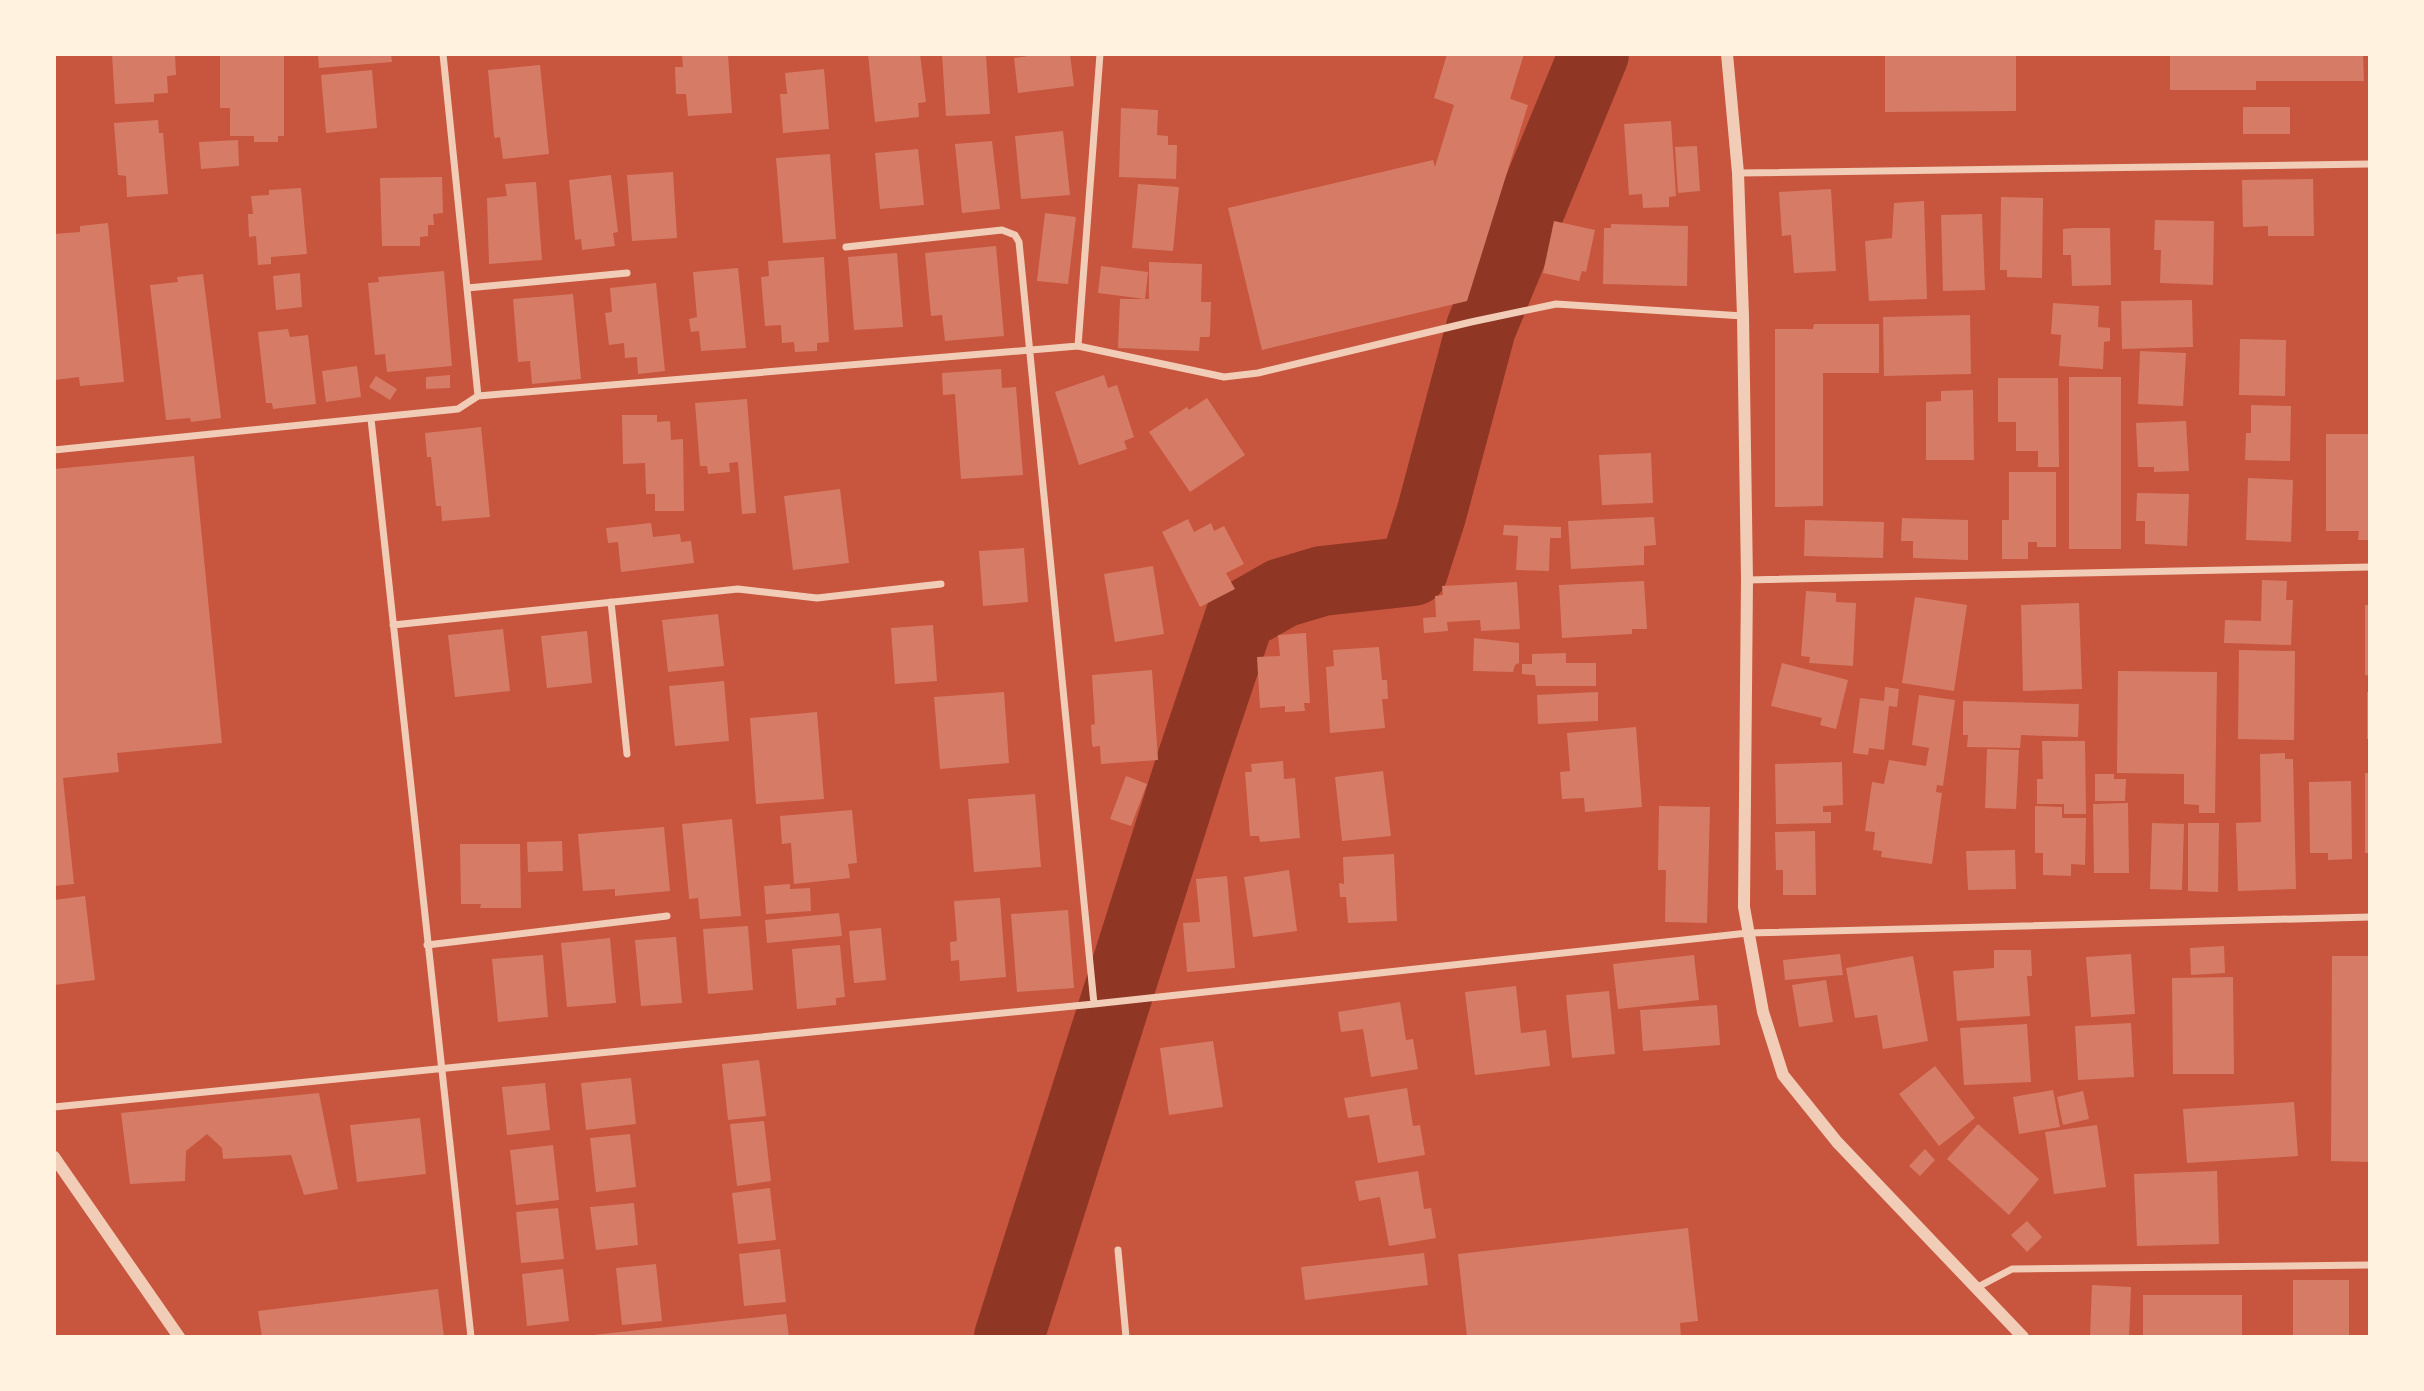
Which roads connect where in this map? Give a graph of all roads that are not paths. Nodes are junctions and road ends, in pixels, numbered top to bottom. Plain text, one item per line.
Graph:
1 (443, 54) edge
2 (1100, 54) edge
3 (1727, 54) edge
4 (2370, 164) edge
5 (1738, 173) junction
6 (846, 247) dead end
7 (627, 272) dead end
8 (467, 288) junction
9 (1744, 316) junction
10 (1078, 346) junction
11 (1031, 349) junction
12 (478, 396) junction
13 (371, 419) junction
14 (54, 450) edge
15 (2370, 567) edge
16 (1747, 580) junction
17 (941, 583) dead end
18 (611, 602) junction
19 (393, 625) junction
20 (627, 754) dead end
21 (667, 916) dead end
22 (2370, 917) edge
23 (1748, 933) junction
24 (427, 944) junction
25 (1094, 1004) junction
26 (440, 1070) junction
27 (54, 1107) edge
28 (54, 1157) edge
29 (1118, 1250) dead end
30 (2370, 1265) edge
31 (1976, 1288) junction
32 (179, 1337) edge
33 (471, 1337) edge
34 (1126, 1337) edge
35 (2023, 1337) edge

1 - 8 street
2 - 10 street
3 - 5 street
4 - 5 street
5 - 9 street
6 - 11 street
7 - 8 street
8 - 12 street
9 - 10 street
9 - 16 street
10 - 11 street
11 - 12 street
11 - 25 street
12 - 13 street
13 - 14 street
13 - 19 street
15 - 16 street
16 - 23 street
17 - 18 street
18 - 19 street
18 - 20 street
19 - 24 street
21 - 24 street
22 - 23 street
23 - 25 street
23 - 31 street
24 - 26 street
25 - 26 street
26 - 27 street
26 - 33 street
28 - 32 street
29 - 34 street
30 - 31 street
31 - 35 street

